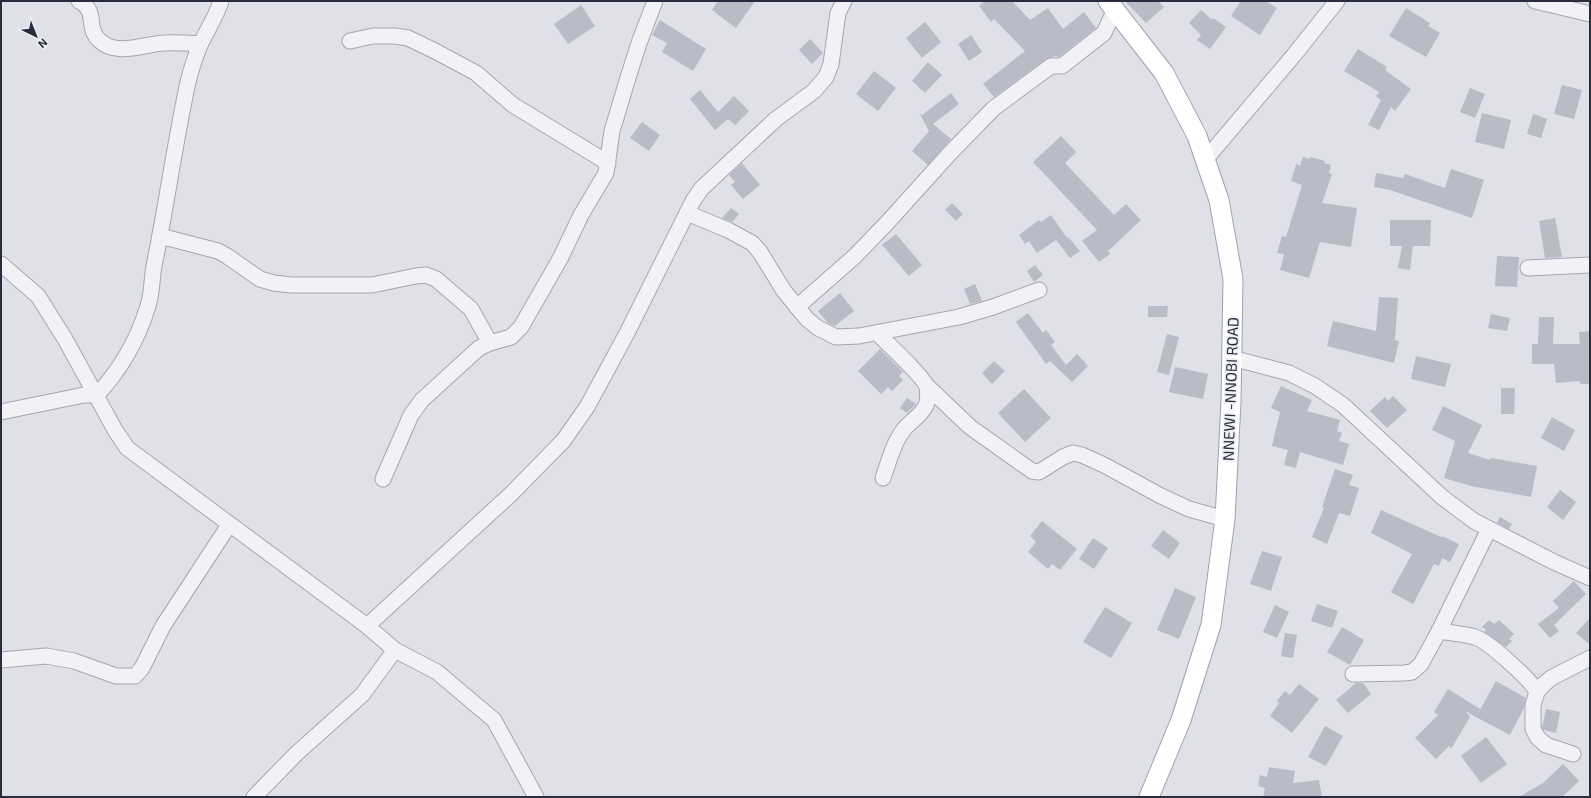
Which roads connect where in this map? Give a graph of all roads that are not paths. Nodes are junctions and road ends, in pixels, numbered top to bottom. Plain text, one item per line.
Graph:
1 (79, 1) edge
2 (221, 1) edge
3 (655, 1) edge
4 (844, 1) edge
5 (1337, 1) edge
6 (1535, 1) edge
7 (1112, 5) edge
8 (1590, 14) edge
9 (350, 41) dead end
10 (200, 44) junction
11 (1205, 160) junction
12 (608, 163) junction
13 (687, 213) junction
14 (160, 236) junction
15 (1, 264) edge
16 (1590, 265) edge
17 (1528, 268) dead end
18 (1039, 290) dead end
19 (797, 307) junction
20 (877, 333) junction
21 (490, 343) junction
22 (1232, 358) junction
23 (927, 386) junction
24 (97, 395) junction
25 (1, 412) edge
26 (883, 478) dead end
27 (383, 479) dead end
28 (1225, 518) junction
29 (229, 525) junction
30 (1489, 530) junction
31 (1590, 578) edge
32 (367, 626) junction
33 (1439, 631) junction
34 (394, 650) junction
35 (1590, 658) edge
36 (1, 660) edge
37 (1353, 674) dead end
38 (1538, 692) junction
39 (1573, 754) dead end
40 (254, 797) edge
41 (536, 797) edge
42 (1149, 797) edge

1 - 10 street
2 - 10 street
3 - 12 street
4 - 13 street
5 - 11 street
6 - 8 street
7 - 11 main road, NNEWI -NNOBI ROAD
7 - 19 street
9 - 12 street
10 - 14 street
11 - 22 main road, NNEWI -NNOBI ROAD
12 - 21 street
13 - 19 street
13 - 32 street
14 - 21 street
14 - 24 street
15 - 24 street
16 - 17 street
18 - 20 street
19 - 20 street
20 - 23 street
21 - 27 street
22 - 28 main road, NNEWI -NNOBI ROAD
22 - 30 street
23 - 26 street
23 - 28 street
24 - 25 street
24 - 29 street
28 - 42 main road, NNEWI -NNOBI ROAD
29 - 32 street
29 - 36 street
30 - 31 street
30 - 33 street
32 - 34 street
33 - 37 street
33 - 38 street
34 - 40 street
34 - 41 street
35 - 38 street
38 - 39 street

